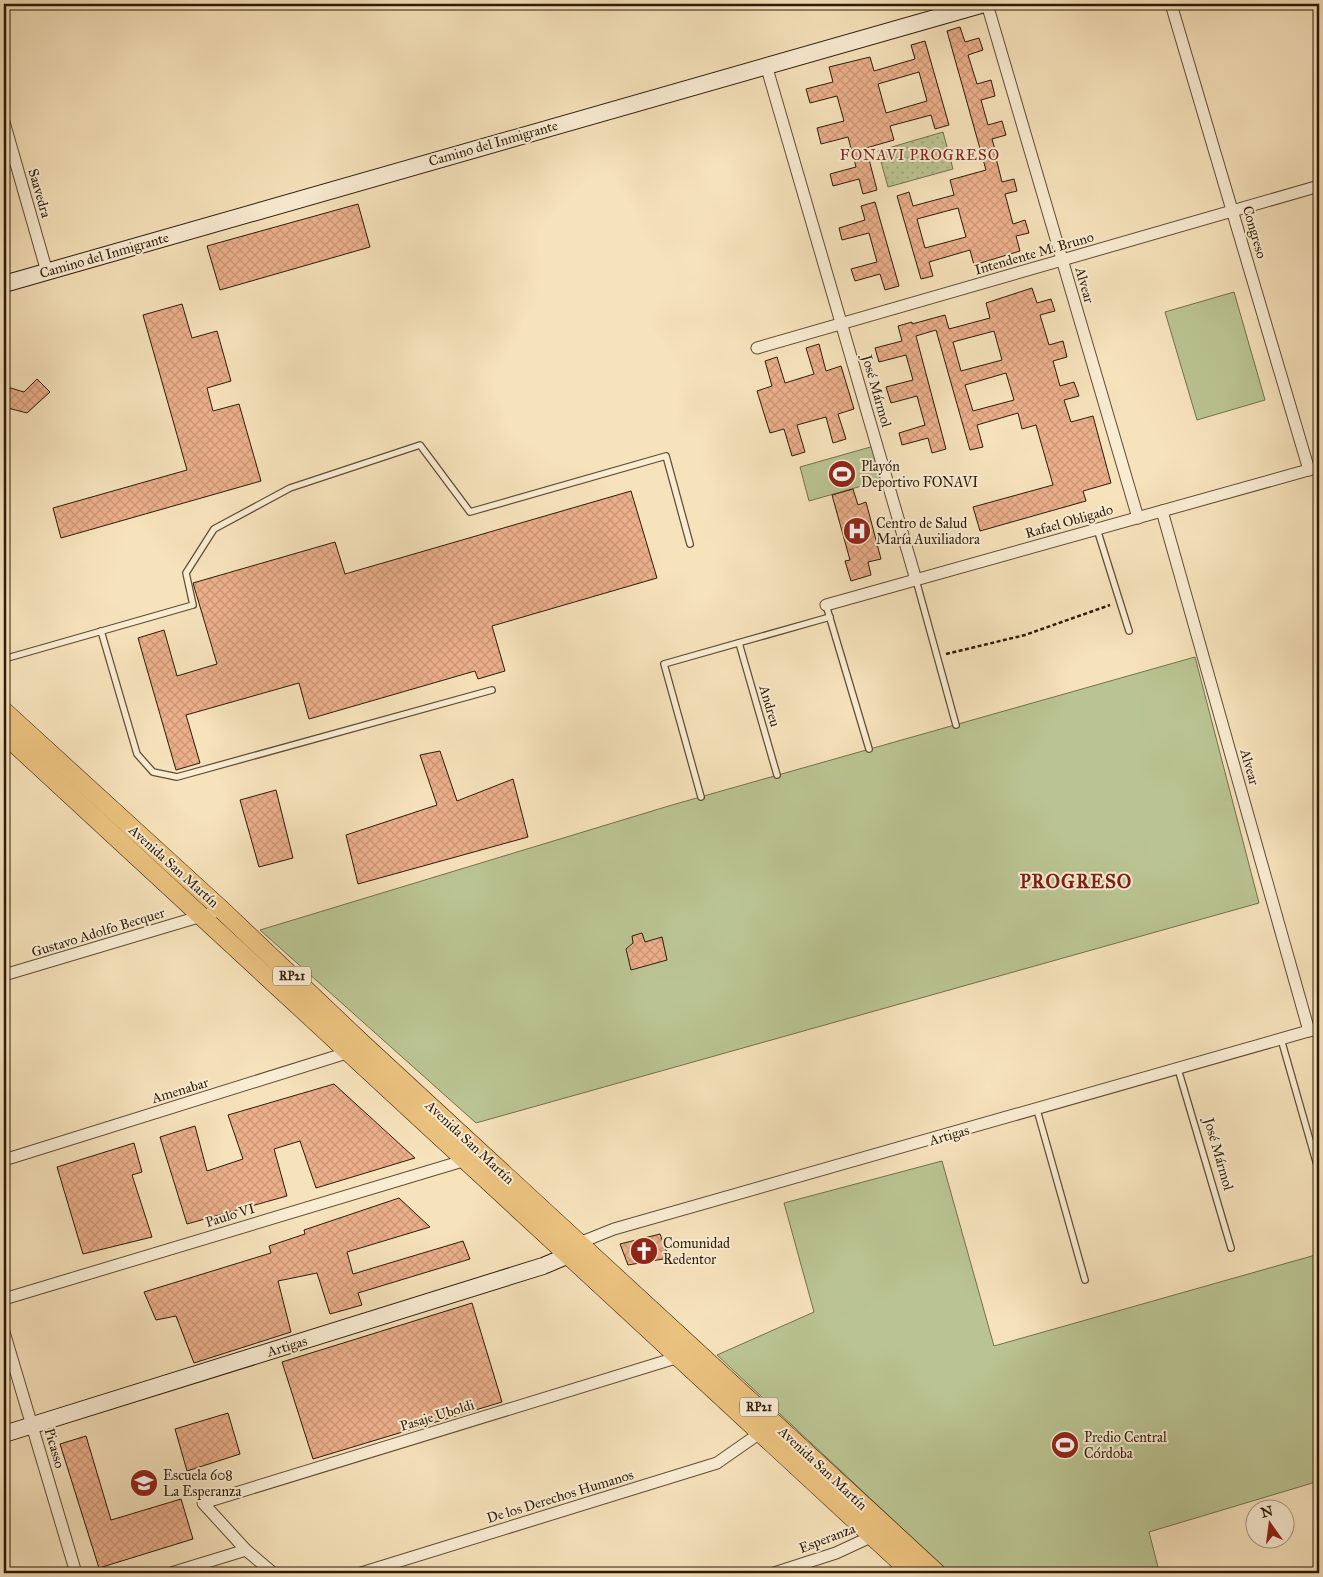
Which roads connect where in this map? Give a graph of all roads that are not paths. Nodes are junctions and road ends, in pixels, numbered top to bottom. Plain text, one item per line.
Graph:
1 (985, 4) edge
2 (1172, 4) edge
3 (766, 65) junction
4 (4, 122) edge
5 (1319, 186) edge
6 (1233, 211) junction
7 (1062, 261) junction
8 (47, 272) junction
9 (4, 284) edge
10 (842, 324) junction
11 (757, 348) dead end
12 (1314, 468) edge
13 (1162, 511) junction
14 (1138, 518) junction
15 (1097, 529) junction
16 (690, 544) dead end
17 (916, 580) junction
18 (826, 605) joint
19 (830, 617) junction
20 (1129, 630) dead end
21 (101, 631) junction
22 (739, 643) junction
23 (4, 658) edge
24 (492, 690) dead end
25 (4, 711) edge
26 (956, 725) dead end
27 (4, 734) edge
28 (869, 750) dead end
29 (777, 775) dead end
30 (701, 797) dead end
31 (212, 913) junction
32 (4, 975) edge
33 (1314, 1029) edge
34 (1282, 1039) junction
35 (356, 1048) junction
36 (1178, 1069) junction
37 (1036, 1110) junction
38 (4, 1160) edge
39 (466, 1160) junction
40 (1319, 1172) edge
41 (1231, 1248) dead end
42 (574, 1249) junction
43 (1085, 1280) dead end
44 (4, 1299) edge
45 (4, 1332) edge
46 (679, 1357) junction
47 (33, 1426) junction
48 (760, 1433) junction
49 (4, 1434) edge
50 (888, 1528) junction
51 (872, 1536) junction
52 (246, 1550) junction
53 (76, 1573) edge
54 (171, 1573) edge
55 (273, 1573) edge
56 (361, 1573) edge
57 (774, 1573) edge
58 (912, 1573) edge
59 (937, 1573) edge

1 - 3 main road, Camino del Inmigrante
1 - 7 street, Alvear
2 - 6 street, Congreso
3 - 8 main road, Camino del Inmigrante
3 - 10 street, José Mármol
4 - 8 street, Saavedra
5 - 6 street, Intendente M. Bruno
6 - 7 street, Intendente M. Bruno
6 - 12 street, Congreso
7 - 10 street, Intendente M. Bruno
7 - 14 street, Alvear
8 - 9 main road, Camino del Inmigrante
10 - 11 street, Intendente M. Bruno
10 - 17 street, José Mármol
12 - 13 street, Rafael Obligado
13 - 14 street, Rafael Obligado
13 - 33 street, Alvear
14 - 15 street, Rafael Obligado
15 - 17 street, Rafael Obligado
15 - 20 lane
16 - 21 lane
17 - 18 street, Rafael Obligado
17 - 26 lane, José Mármol
18 - 19 lane
19 - 22 lane
19 - 28 lane
21 - 23 lane
21 - 24 lane
22 - 29 lane, Andreu
22 - 30 lane
25 - 31 main road, Avenida San Martín / RP21
27 - 31 main road, Avenida San Martín / RP21
31 - 32 street, Gustavo Adolfo Becquer
31 - 35 main road, Avenida San Martín / RP21
33 - 34 street, Artigas
34 - 36 street, Artigas
34 - 40 lane
35 - 38 street, Amenabar
35 - 39 main road, Avenida San Martín / RP21
35 - 42 main road, Avenida San Martín / RP21
36 - 37 street, Artigas
36 - 41 lane, José Mármol
37 - 42 street, Artigas
37 - 43 lane
39 - 42 main road, Avenida San Martín / RP21
39 - 44 street, Paulo VI
42 - 46 main road, Avenida San Martín / RP21
42 - 47 main road, Artigas
42 - 50 main road, Avenida San Martín / RP21
45 - 47 street, Picasso
46 - 48 main road, Avenida San Martín / RP21
46 - 52 street, Pasaje Uboldi
47 - 49 main road, Artigas
47 - 53 street, Picasso
48 - 51 main road, Avenida San Martín / RP21
48 - 56 street, De los Derechos Humanos
50 - 51 street, Esperanza
50 - 59 main road, Avenida San Martín / RP21
51 - 57 street, Esperanza
51 - 58 main road, Avenida San Martín / RP21
52 - 54 street
52 - 55 street

